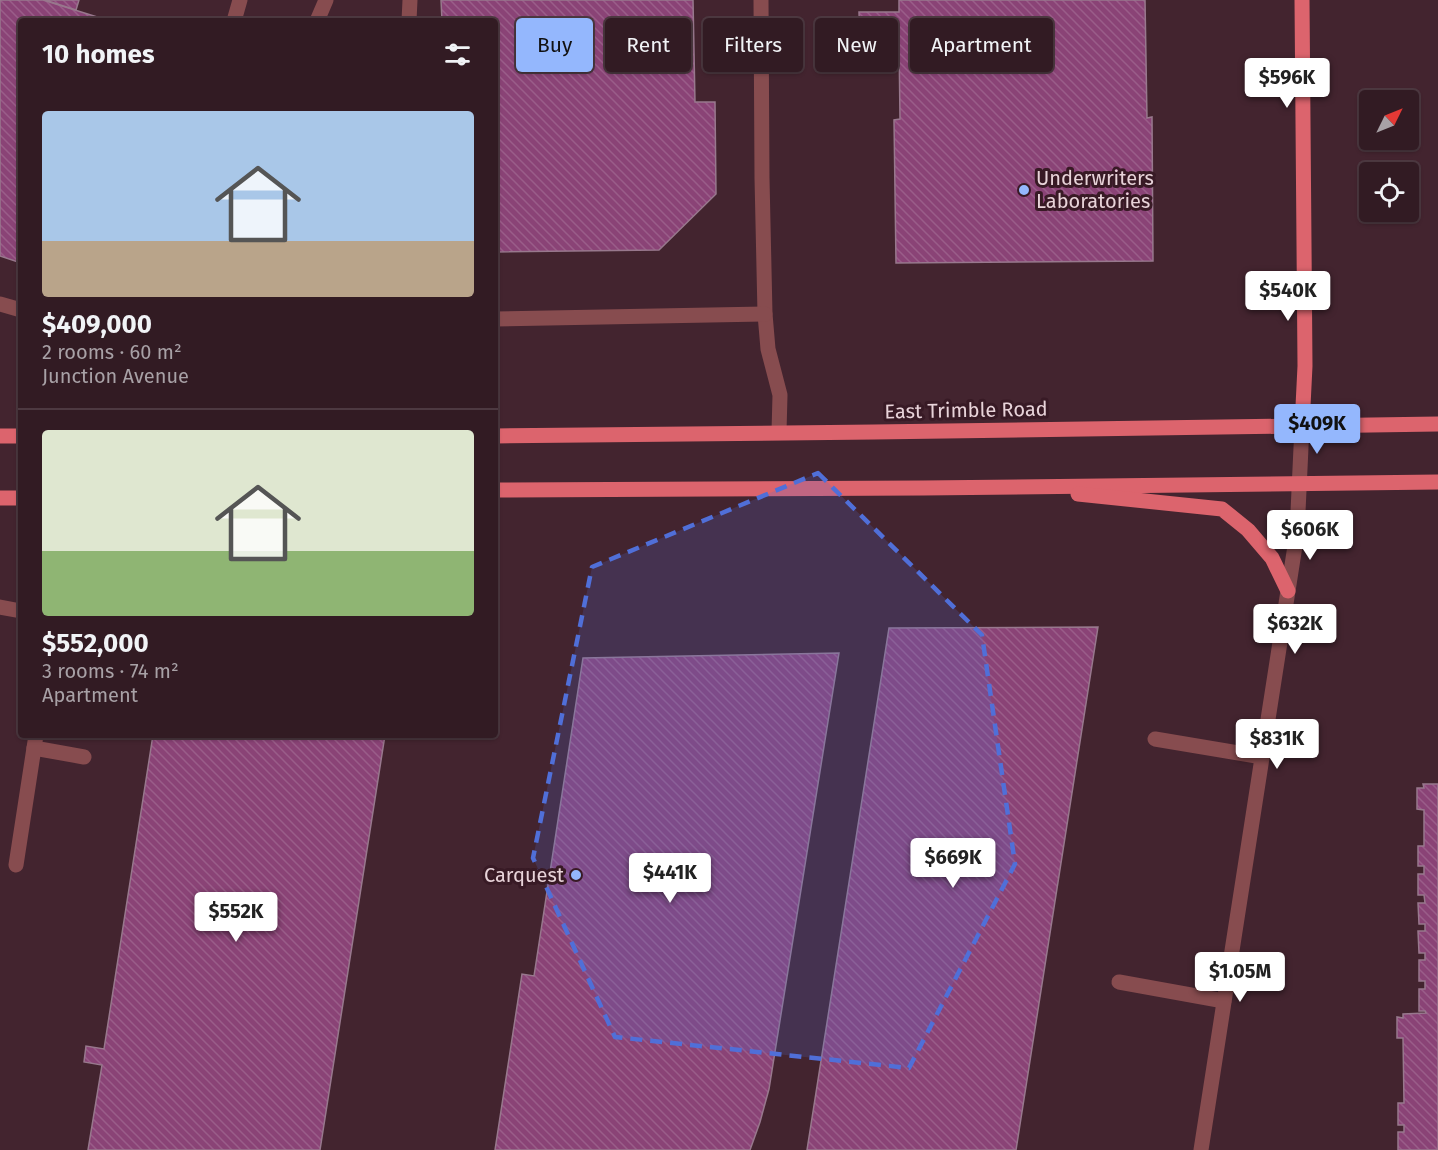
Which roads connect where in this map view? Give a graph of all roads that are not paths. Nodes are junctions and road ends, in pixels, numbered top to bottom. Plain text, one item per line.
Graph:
1 (240, 0) edge
2 (326, 0) edge
3 (410, 0) edge
4 (760, 0) edge
5 (1302, 0) edge
6 (235, 18) edge
7 (318, 18) edge
8 (409, 18) edge
9 (0, 304) edge
10 (18, 309) edge
11 (765, 314) junction
12 (498, 319) edge
13 (1438, 424) edge
14 (1302, 426) junction
15 (779, 432) junction
16 (0, 436) edge
17 (18, 436) edge
18 (498, 436) edge
19 (1438, 482) edge
20 (1300, 483) junction
21 (1000, 487) junction
22 (498, 490) edge
23 (0, 498) edge
24 (18, 498) edge
25 (1288, 591) junction
26 (0, 607) edge
27 (18, 610) edge
28 (1155, 739) dead end
29 (35, 742) edge
30 (84, 757) dead end
31 (1262, 757) junction
32 (15, 865) dead end
33 (1119, 981) dead end
34 (1224, 1001) junction
35 (1201, 1150) edge

1 - 6 street
2 - 7 street
3 - 8 street
4 - 11 street
5 - 14 main road
9 - 10 street
11 - 12 street
11 - 15 street
13 - 14 main road, East Trimble Road
14 - 15 main road, East Trimble Road
14 - 20 street
15 - 18 main road, East Trimble Road
16 - 17 main road
19 - 20 main road
20 - 21 main road
20 - 25 street
21 - 22 main road
21 - 25 main road
23 - 24 main road
25 - 31 street
26 - 27 street
28 - 31 street
29 - 30 street
29 - 32 street
31 - 34 street
33 - 34 street
34 - 35 street

